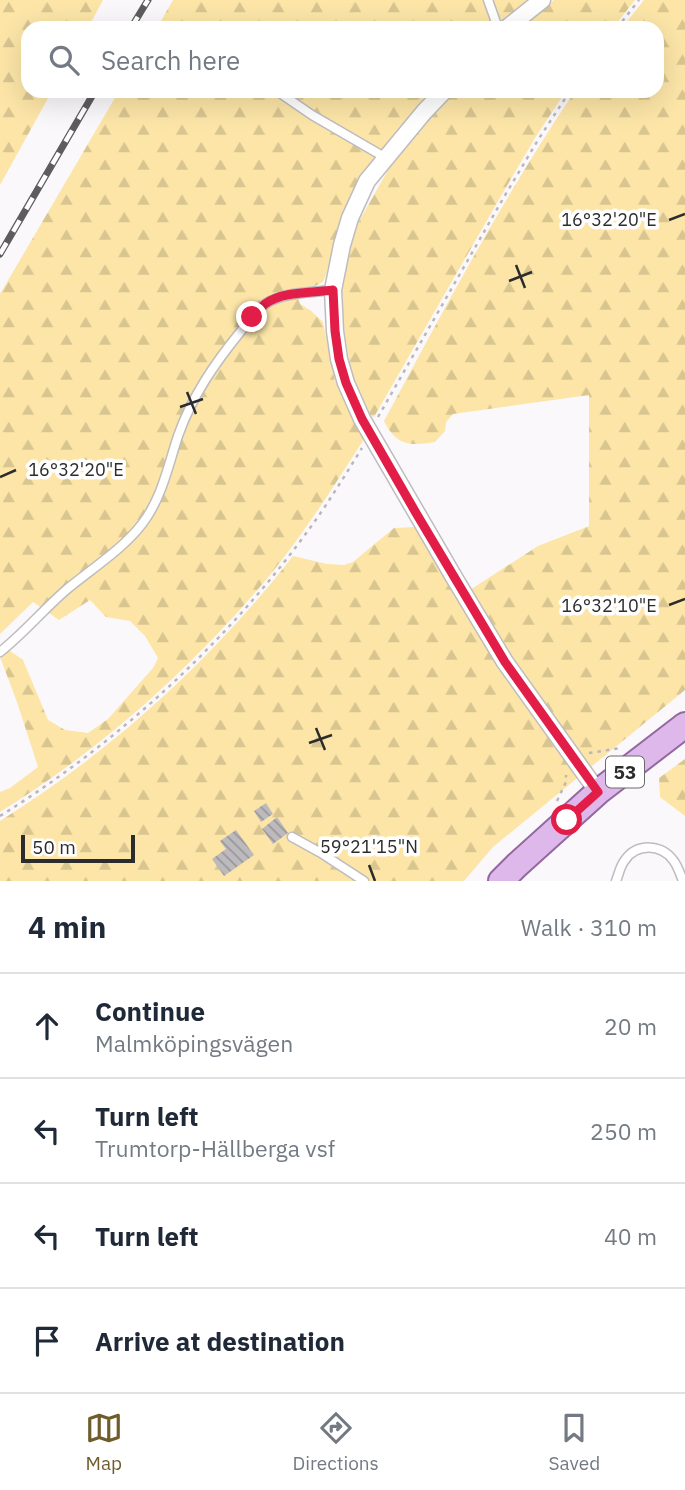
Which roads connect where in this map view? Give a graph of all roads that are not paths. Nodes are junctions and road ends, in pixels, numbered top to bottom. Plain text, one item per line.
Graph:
1 (488, 0) edge
2 (542, 0) edge
3 (496, 21) edge
4 (516, 21) edge
5 (286, 98) edge
6 (437, 98) edge
7 (386, 158) junction
8 (333, 290) junction
9 (0, 652) edge
10 (685, 725) edge
11 (598, 792) junction
12 (292, 837) dead end
13 (364, 881) edge
14 (501, 881) edge
15 (616, 881) edge
16 (682, 881) edge

1 - 3 lane
2 - 4 street
5 - 7 lane
6 - 7 street
7 - 8 street
8 - 9 lane
8 - 11 street
10 - 11 main road, 53
11 - 14 main road, 53
12 - 13 lane
15 - 16 lane

